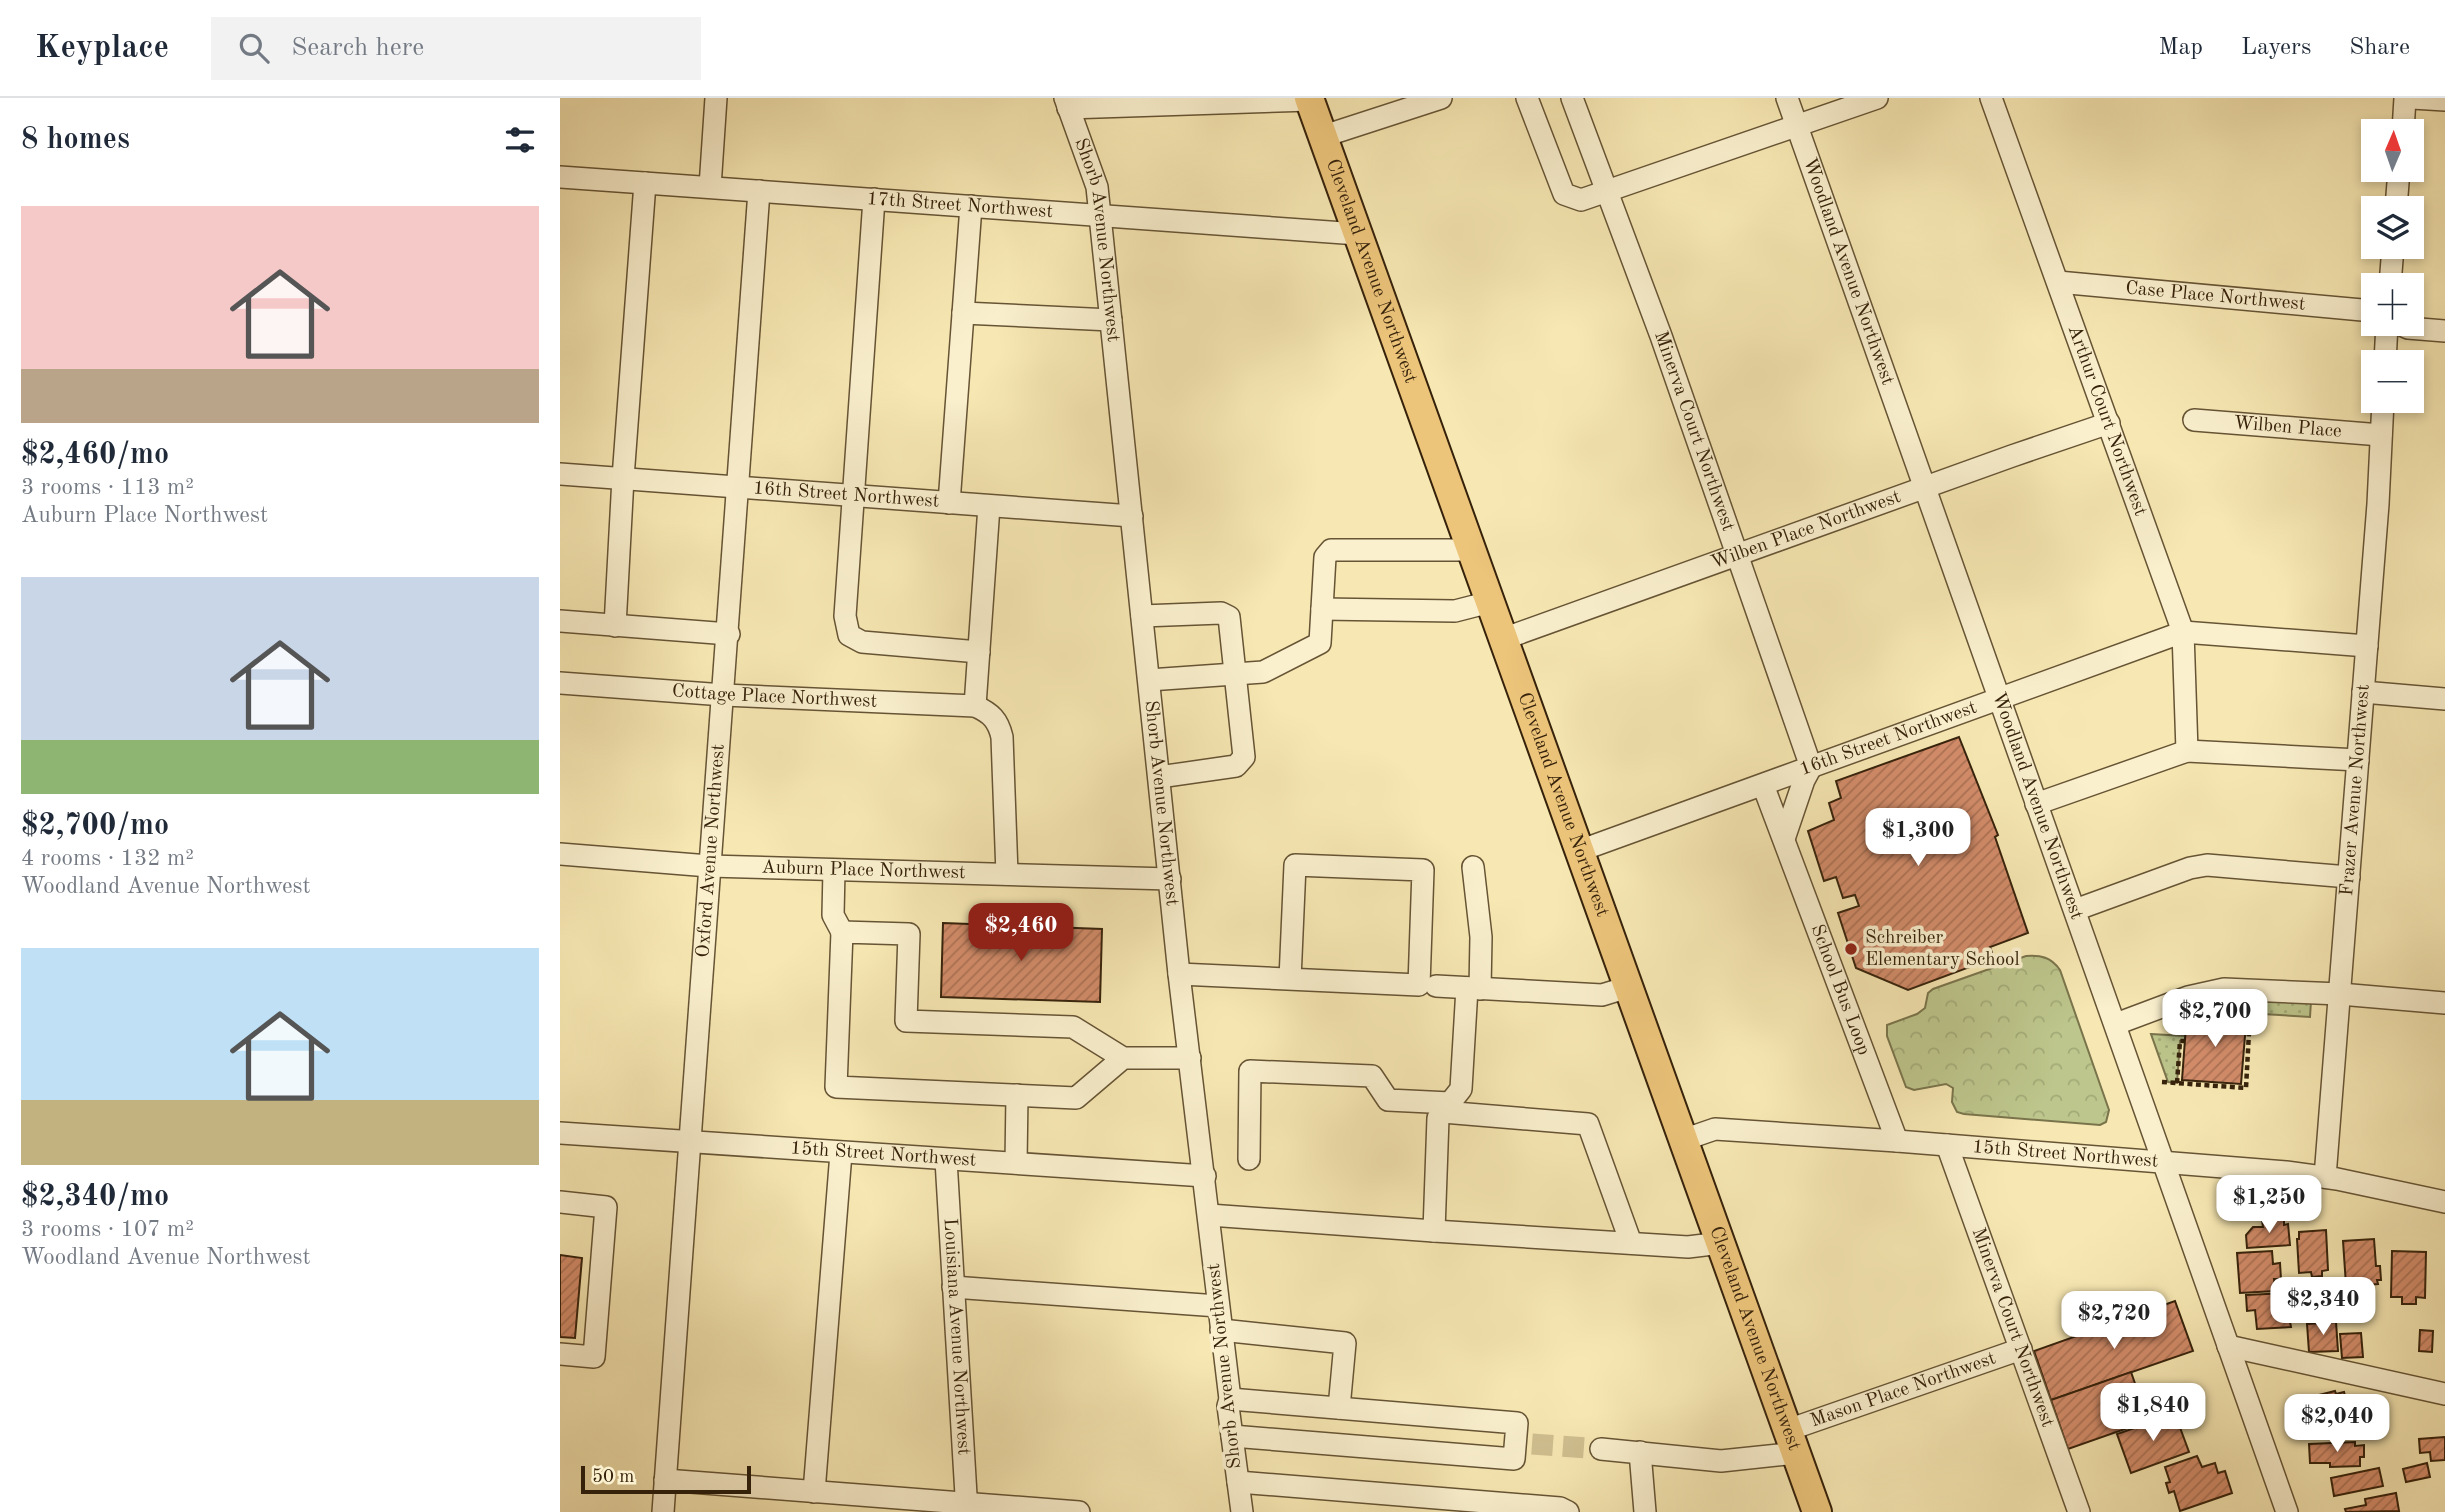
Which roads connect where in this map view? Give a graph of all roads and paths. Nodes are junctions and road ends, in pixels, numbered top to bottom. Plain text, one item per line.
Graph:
1 (716, 98) edge
2 (1441, 98) edge
3 (1527, 98) edge
4 (1572, 98) edge
5 (1787, 98) edge
6 (1877, 98) edge
7 (1991, 98) edge
8 (2405, 98) edge
9 (2412, 98) edge
10 (1310, 99) edge
11 (2445, 100) edge
12 (1066, 103) edge
13 (2404, 119) edge
14 (1797, 126) junction
15 (1324, 136) junction
16 (560, 177) edge
17 (645, 183) junction
18 (710, 187) junction
19 (760, 191) junction
20 (1607, 192) junction
21 (874, 199) junction
22 (971, 206) junction
23 (1099, 216) junction
24 (1358, 234) junction
25 (2058, 282) junction
26 (2361, 310) edge
27 (963, 313) junction
28 (1111, 320) junction
29 (2424, 329) edge
30 (2445, 331) edge
31 (2382, 413) edge
32 (2194, 420) dead end
33 (2109, 423) junction
34 (2381, 435) junction
35 (560, 474) edge
36 (624, 478) junction
37 (1926, 486) junction
38 (739, 487) junction
39 (853, 496) junction
40 (949, 503) junction
41 (989, 506) junction
42 (1132, 516) junction
43 (1472, 550) junction
44 (1736, 556) junction
45 (1490, 602) junction
46 (1322, 609) junction
47 (1142, 616) junction
48 (560, 621) edge
49 (615, 626) junction
50 (2183, 632) junction
51 (729, 634) junction
52 (1503, 639) junction
53 (2367, 646) junction
54 (979, 652) junction
55 (1233, 674) junction
56 (1149, 680) junction
57 (560, 683) edge
58 (2363, 692) junction
59 (724, 695) junction
60 (2000, 698) junction
61 (2445, 699) edge
62 (982, 709) junction
63 (2187, 751) junction
64 (2358, 760) junction
65 (1811, 767) junction
66 (1159, 777) junction
67 (1763, 785) junction
68 (2036, 804) junction
69 (1784, 839) junction
70 (1579, 851) junction
71 (560, 853) edge
72 (709, 866) junction
73 (1474, 867) dead end
74 (834, 870) junction
75 (1007, 874) junction
76 (2349, 877) junction
77 (1170, 879) junction
78 (2075, 911) junction
79 (842, 932) junction
80 (1180, 974) junction
81 (1290, 979) junction
82 (1428, 986) junction
83 (1628, 987) junction
84 (1474, 988) junction
85 (2340, 994) junction
86 (2445, 1003) edge
87 (2116, 1024) junction
88 (2249, 1032) dead end
89 (2185, 1041) dead end
90 (1123, 1058) junction
91 (1190, 1058) junction
92 (2162, 1082) dead end
93 (2178, 1083) junction
94 (1017, 1095) junction
95 (1446, 1108) junction
96 (560, 1133) edge
97 (1683, 1140) junction
98 (1897, 1141) junction
99 (690, 1143) junction
100 (1947, 1145) junction
101 (841, 1153) junction
102 (1249, 1159) dead end
103 (946, 1160) junction
104 (2163, 1162) junction
105 (1016, 1163) junction
106 (1205, 1176) junction
107 (2325, 1177) junction
108 (560, 1202) edge
109 (2445, 1202) edge
110 (1209, 1215) junction
111 (1434, 1231) junction
112 (1631, 1243) junction
113 (1721, 1244) junction
114 (953, 1287) junction
115 (1218, 1306) junction
116 (1221, 1330) junction
117 (2228, 1346) junction
118 (2021, 1349) junction
119 (560, 1354) edge
120 (2445, 1394) edge
121 (1230, 1399) junction
122 (1339, 1408) junction
123 (1232, 1436) junction
124 (1792, 1441) junction
125 (1601, 1449) tunnel mouth
126 (1640, 1452) junction
127 (665, 1480) junction
128 (1238, 1482) junction
129 (814, 1492) junction
130 (966, 1508) edge
131 (663, 1512) edge
132 (1079, 1512) edge
133 (1242, 1512) edge
134 (1569, 1512) edge
135 (1645, 1512) edge
136 (1816, 1512) edge
137 (2079, 1512) edge
138 (2287, 1512) edge

1 - 18 street
2 - 15 street
3 - 20 street
4 - 20 street, Minerva Court Northwest
5 - 14 street, Woodland Avenue Northwest
6 - 14 street
7 - 25 street, Arthur Court Northwest
8 - 13 street
9 - 11 street
10 - 12 street
10 - 15 main road, Cleveland Avenue Northwest
12 - 23 street, Shorb Avenue Northwest
14 - 20 street
14 - 37 street, Woodland Avenue Northwest
15 - 24 main road, Cleveland Avenue Northwest
16 - 17 street, 17th Street Northwest
17 - 18 street, 17th Street Northwest
17 - 36 street
18 - 19 street, 17th Street Northwest
19 - 21 street, 17th Street Northwest
19 - 38 street, Oxford Avenue Northwest
20 - 44 street, Minerva Court Northwest
21 - 22 street, 17th Street Northwest
21 - 39 street
22 - 23 street, 17th Street Northwest
22 - 27 street
23 - 24 street, 17th Street Northwest
23 - 28 street, Shorb Avenue Northwest
24 - 43 main road, Cleveland Avenue Northwest
25 - 26 street, Case Place Northwest
25 - 33 street, Arthur Court Northwest
27 - 28 street
27 - 40 street
28 - 42 street, Shorb Avenue Northwest
29 - 30 street
31 - 34 street, Frazer Avenue Northwest
32 - 34 street, Wilben Place
33 - 37 street, Wilben Place Northwest
33 - 50 street, Arthur Court Northwest
34 - 53 street, Frazer Avenue Northwest
35 - 36 street, 16th Street Northwest
36 - 38 street, 16th Street Northwest
36 - 49 street
37 - 44 street, Wilben Place Northwest
37 - 60 street, Woodland Avenue Northwest
38 - 39 street, 16th Street Northwest
38 - 51 street, Oxford Avenue Northwest
39 - 40 street, 16th Street Northwest
39 - 54 street
40 - 41 street, 16th Street Northwest
41 - 42 street, 16th Street Northwest
41 - 54 street
42 - 47 street, Shorb Avenue Northwest
43 - 45 main road, Cleveland Avenue Northwest
43 - 46 street
44 - 52 street, Wilben Place Northwest
44 - 65 street, Minerva Court Northwest
45 - 46 street
45 - 52 main road, Cleveland Avenue Northwest
46 - 55 street
47 - 55 street
47 - 56 street, Shorb Avenue Northwest
48 - 49 street
49 - 51 street
50 - 53 street, 16th Street Northwest
50 - 60 street, 16th Street Northwest
50 - 63 street, Arthur Court Northwest
51 - 59 street, Oxford Avenue Northwest
52 - 70 main road, Cleveland Avenue Northwest
53 - 58 street, Frazer Avenue Northwest
54 - 62 street
55 - 56 street
55 - 66 street
56 - 66 street, Shorb Avenue Northwest
57 - 59 street, Cottage Place Northwest
58 - 61 street
58 - 64 street, Frazer Avenue Northwest
59 - 62 street, Cottage Place Northwest
59 - 72 street, Oxford Avenue Northwest
60 - 65 street, 16th Street Northwest
60 - 68 street, Woodland Avenue Northwest
62 - 75 street
63 - 64 street
63 - 68 street
64 - 76 street, Frazer Avenue Northwest
65 - 67 street, 16th Street Northwest
65 - 69 street
66 - 77 street, Shorb Avenue Northwest
67 - 69 street, School Bus Loop
67 - 70 street, 16th Street Northwest
68 - 78 street, Woodland Avenue Northwest
69 - 98 street, School Bus Loop
70 - 83 main road, Cleveland Avenue Northwest
71 - 72 street, Auburn Place Northwest
72 - 74 street, Auburn Place Northwest
72 - 99 street, Oxford Avenue Northwest
73 - 84 street
74 - 75 street, Auburn Place Northwest
74 - 79 street
75 - 77 street, Auburn Place Northwest
76 - 78 street
76 - 85 street, Frazer Avenue Northwest
77 - 80 street, Shorb Avenue Northwest
78 - 87 street, Woodland Avenue Northwest
79 - 90 street
79 - 94 street
80 - 81 street
80 - 91 street, Shorb Avenue Northwest
81 - 82 street
81 - 82 street
82 - 84 street
83 - 84 street
83 - 97 main road, Cleveland Avenue Northwest
84 - 95 street
85 - 86 street
85 - 87 street
85 - 107 street, Frazer Avenue Northwest
87 - 104 street, Woodland Avenue Northwest
88 - 93 path
89 - 93 path
90 - 91 street
90 - 94 street
91 - 106 street, Shorb Avenue Northwest
92 - 93 path
94 - 105 street
95 - 102 street
95 - 111 street
95 - 112 street
96 - 99 street, 15th Street Northwest
97 - 98 street, 15th Street Northwest
97 - 113 main road, Cleveland Avenue Northwest
98 - 100 street, 15th Street Northwest
99 - 101 street, 15th Street Northwest
99 - 127 street, Oxford Avenue Northwest
100 - 104 street, 15th Street Northwest
100 - 118 street, Minerva Court Northwest
101 - 103 street, 15th Street Northwest
101 - 129 street
103 - 105 street, 15th Street Northwest
103 - 114 street, Louisiana Avenue Northwest
104 - 107 street, 15th Street Northwest
104 - 117 street, Woodland Avenue Northwest
105 - 106 street, 15th Street Northwest
106 - 110 street, Shorb Avenue Northwest
107 - 109 street, 15th Street Northwest
108 - 119 street
110 - 111 street
110 - 115 street, Shorb Avenue Northwest
111 - 112 street
112 - 113 street
113 - 124 main road, Cleveland Avenue Northwest
114 - 115 street
114 - 130 street, Louisiana Avenue Northwest
115 - 116 street, Shorb Avenue Northwest
116 - 121 street, Shorb Avenue Northwest
116 - 122 street
117 - 120 street
117 - 138 street, Woodland Avenue Northwest
118 - 124 street, Mason Place Northwest
118 - 137 street, Minerva Court Northwest
121 - 122 street
121 - 123 street, Shorb Avenue Northwest
122 - 123 street
123 - 128 street, Shorb Avenue Northwest
124 - 126 street, Mason Place Northwest
124 - 136 main road, Cleveland Avenue Northwest
125 - 126 street, Mason Place Northwest
126 - 135 street
127 - 129 street
127 - 131 street, Oxford Avenue Northwest
128 - 133 street, Shorb Avenue Northwest
128 - 134 street
129 - 130 street
130 - 132 street

